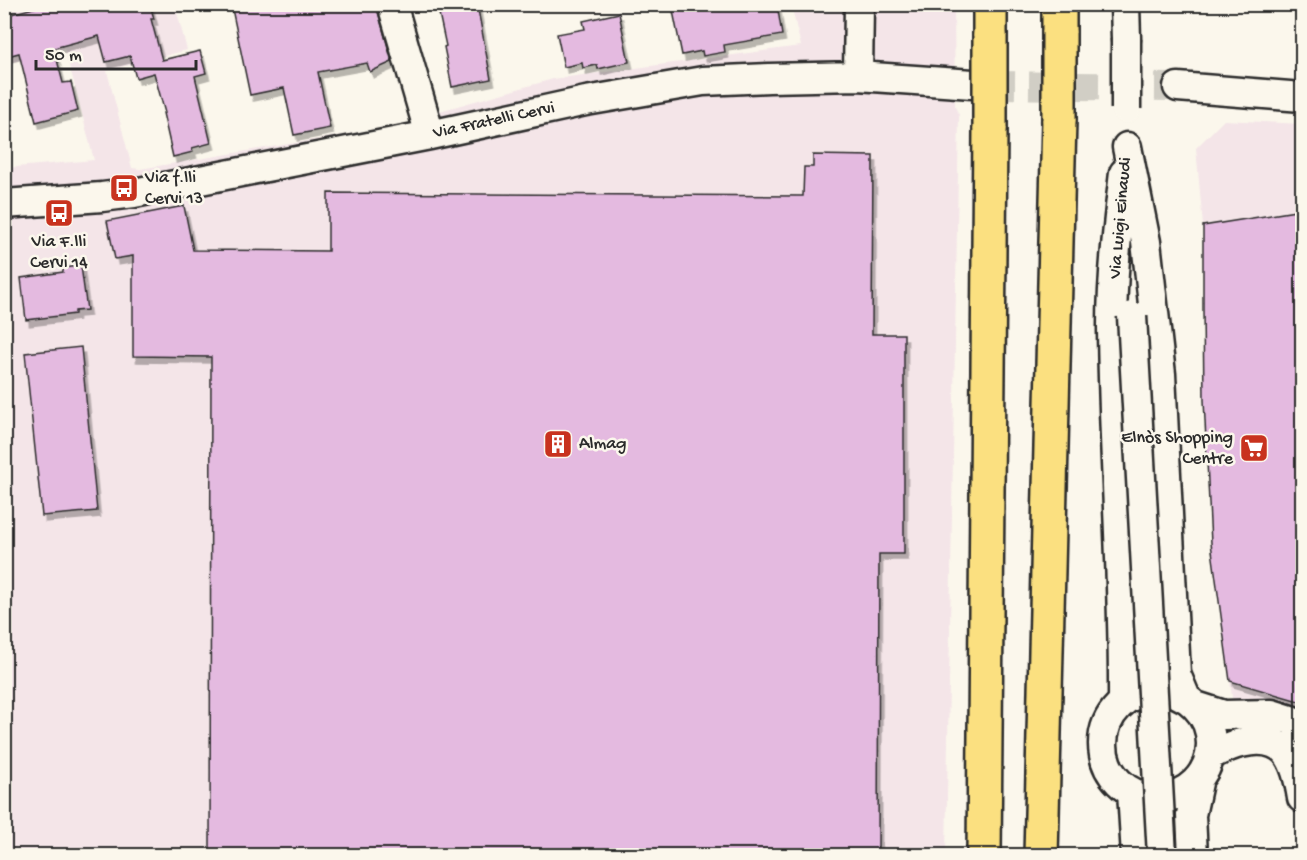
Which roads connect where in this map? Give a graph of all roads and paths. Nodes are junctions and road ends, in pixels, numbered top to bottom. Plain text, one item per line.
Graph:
1 (392, 4) edge
2 (859, 4) edge
3 (1125, 4) edge
4 (1059, 19) edge
5 (990, 20) edge
6 (858, 76) junction
7 (987, 85) tunnel mouth
8 (1178, 87) tunnel mouth
9 (1302, 98) edge
10 (430, 135) junction
11 (1127, 147) junction
12 (4, 204) edge
13 (1123, 701) junction
14 (1191, 702) junction
15 (1302, 729) edge
16 (1205, 767) junction
17 (1132, 792) junction
18 (1302, 798) edge
19 (984, 855) edge
20 (1041, 855) edge
21 (1136, 855) edge
22 (1162, 855) edge
23 (1193, 855) edge

1 - 10 street
2 - 6 street
3 - 11 street, bridge
4 - 20 highway, bridge
5 - 19 highway, bridge
6 - 7 street, Via Fratelli Cervi
6 - 10 street, Via Fratelli Cervi
8 - 9 street
10 - 12 street, Via Fratelli Cervi
11 - 13 street, Via Luigi Einaudi
11 - 14 street, Via Luigi Einaudi
11 - 22 street, bridge
13 - 14 street
13 - 17 street
14 - 15 street
14 - 16 street, Via Luigi Einaudi
16 - 17 street
16 - 18 street
16 - 23 street, Via Luigi Einaudi
17 - 21 street

